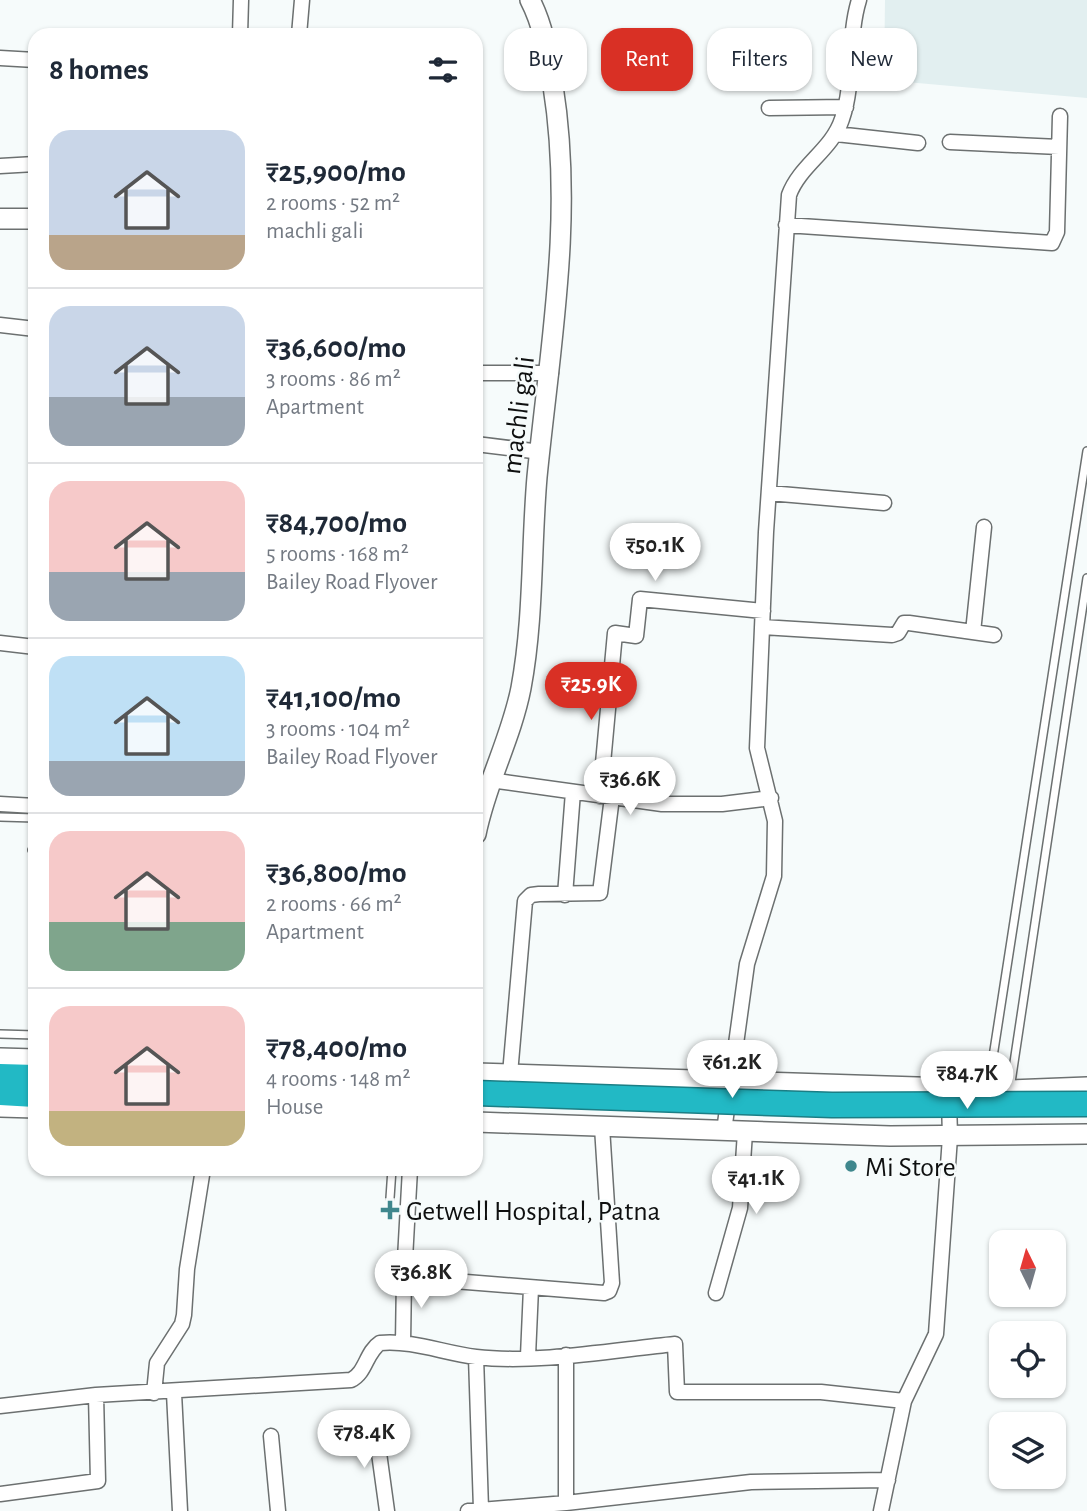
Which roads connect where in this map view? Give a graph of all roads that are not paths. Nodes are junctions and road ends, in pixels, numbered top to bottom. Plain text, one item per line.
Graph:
1 (241, 0) edge
2 (302, 0) edge
3 (530, 0) edge
4 (859, 0) edge
5 (240, 28) edge
6 (300, 28) edge
7 (0, 58) edge
8 (28, 60) edge
9 (846, 107) junction
10 (769, 108) dead end
11 (1060, 116) dead end
12 (836, 134) junction
13 (950, 142) dead end
14 (918, 143) dead end
15 (1059, 147) junction
16 (28, 164) edge
17 (0, 166) edge
18 (0, 216) edge
19 (28, 216) edge
20 (0, 225) edge
21 (28, 225) edge
22 (786, 225) junction
23 (0, 325) edge
24 (28, 328) edge
25 (483, 373) edge
26 (551, 373) junction
27 (483, 445) edge
28 (1087, 451) edge
29 (541, 452) junction
30 (769, 493) junction
31 (884, 503) dead end
32 (984, 527) dead end
33 (1087, 578) edge
34 (763, 611) junction
35 (762, 626) junction
36 (973, 632) junction
37 (994, 635) dead end
38 (0, 643) edge
39 (28, 645) edge
40 (490, 780) junction
41 (573, 792) junction
42 (606, 797) junction
43 (771, 799) junction
44 (0, 804) edge
45 (28, 806) edge
46 (483, 807) edge
47 (0, 817) edge
48 (28, 818) edge
49 (565, 895) junction
50 (0, 1034) edge
51 (28, 1035) edge
52 (0, 1058) edge
53 (28, 1059) edge
54 (483, 1073) edge
55 (510, 1074) junction
56 (0, 1076) edge
57 (28, 1077) edge
58 (730, 1080) junction
59 (1087, 1087) edge
60 (948, 1088) junction
61 (988, 1089) junction
62 (1010, 1090) junction
63 (0, 1093) edge
64 (483, 1093) edge
65 (28, 1095) edge
66 (1087, 1104) edge
67 (0, 1107) edge
68 (28, 1108) edge
69 (483, 1109) edge
70 (1087, 1120) edge
71 (483, 1122) edge
72 (602, 1127) junction
73 (724, 1131) junction
74 (745, 1132) junction
75 (1087, 1135) edge
76 (950, 1137) junction
77 (202, 1176) edge
78 (392, 1176) edge
79 (410, 1176) edge
80 (390, 1198) dead end
81 (404, 1277) junction
82 (531, 1288) junction
83 (716, 1293) dead end
84 (403, 1343) junction
85 (566, 1355) junction
86 (528, 1356) junction
87 (476, 1357) junction
88 (154, 1393) junction
89 (174, 1393) junction
90 (96, 1395) junction
91 (904, 1401) junction
92 (0, 1406) edge
93 (375, 1424) dead end
94 (271, 1436) dead end
95 (888, 1480) junction
96 (0, 1494) edge
97 (566, 1503) junction
98 (475, 1510) edge
99 (180, 1511) edge
100 (278, 1511) edge
101 (387, 1511) edge
102 (881, 1511) edge

1 - 5 street
2 - 6 street
3 - 26 main road, machli gali
4 - 9 street
7 - 8 street
9 - 10 street
9 - 12 street
11 - 15 street
12 - 14 street
12 - 22 street
13 - 15 street
15 - 22 street
16 - 17 street
18 - 19 street
20 - 21 lane
22 - 30 street
23 - 24 street
25 - 26 street
26 - 29 main road, machli gali
27 - 29 street
28 - 61 lane
29 - 40 main road, machli gali
30 - 31 street
30 - 34 street
32 - 36 street
33 - 62 lane
34 - 35 street
34 - 42 street
35 - 36 street
35 - 43 street
36 - 37 street
38 - 39 street
40 - 41 street
40 - 46 main road, machli gali
41 - 42 street
41 - 49 street
42 - 43 street
42 - 49 street
43 - 58 street
44 - 45 street
47 - 48 lane
49 - 55 street
50 - 51 lane
52 - 53 main road
54 - 55 main road
55 - 58 main road
56 - 57 highway
58 - 60 main road
58 - 73 street
59 - 62 main road
60 - 61 main road
60 - 76 street
61 - 62 main road
63 - 65 highway
64 - 66 highway, bridge
67 - 68 main road
69 - 70 highway
71 - 72 main road
72 - 73 main road
72 - 82 street
73 - 74 main road
74 - 76 main road
74 - 83 street
75 - 76 main road
76 - 91 street
77 - 88 street
78 - 80 lane
79 - 81 street
81 - 82 street
81 - 84 street
82 - 86 street
84 - 87 street
84 - 89 street
85 - 86 street
85 - 91 street
85 - 97 street
86 - 87 street
87 - 98 street
88 - 89 street
88 - 90 street
89 - 99 street
90 - 92 street
90 - 96 street
91 - 95 street
93 - 101 street
94 - 100 street
95 - 97 street
95 - 102 street
97 - 98 street

